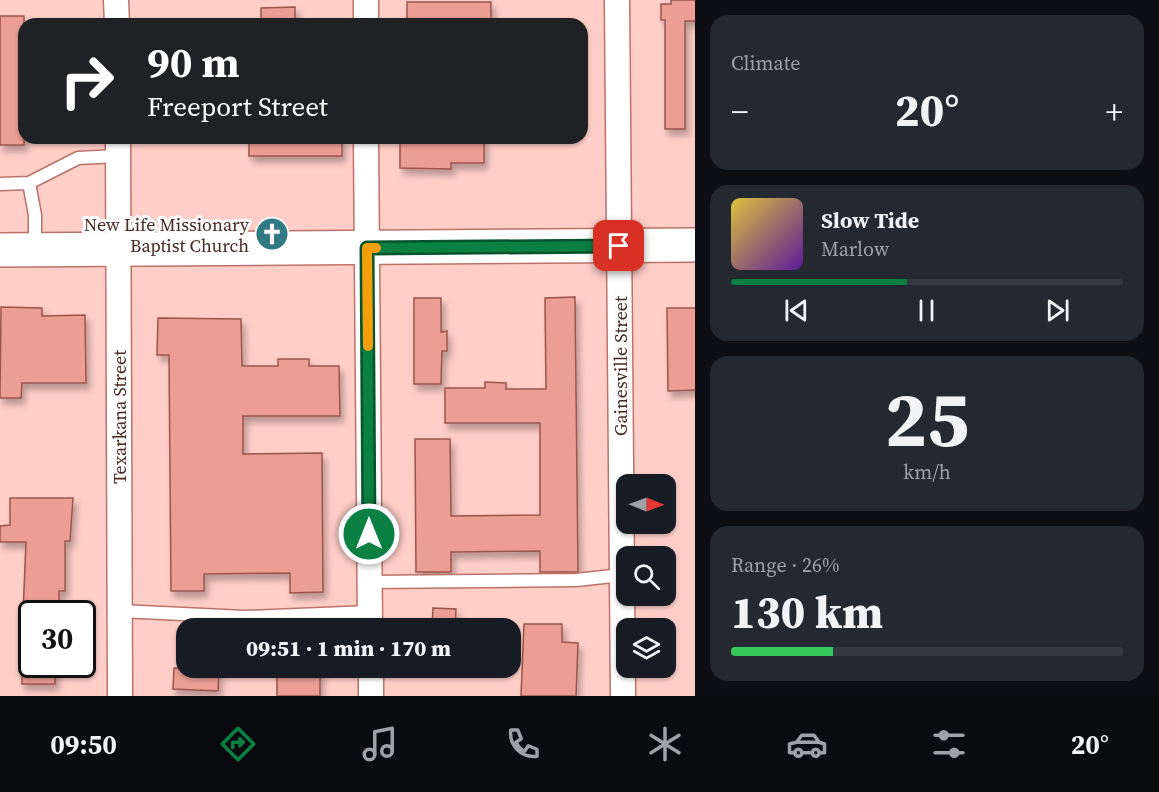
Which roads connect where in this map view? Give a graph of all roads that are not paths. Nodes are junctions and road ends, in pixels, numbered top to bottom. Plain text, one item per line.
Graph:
1 (116, 0) edge
2 (366, 0) edge
3 (617, 0) edge
4 (117, 18) edge
5 (366, 18) edge
6 (366, 144) edge
7 (118, 147) edge
8 (29, 183) junction
9 (0, 184) edge
10 (695, 245) edge
11 (619, 246) junction
12 (367, 248) junction
13 (119, 249) junction
14 (0, 250) edge
15 (35, 250) junction
16 (622, 546) edge
17 (616, 576) edge
18 (370, 582) junction
19 (622, 606) edge
20 (120, 611) junction
21 (287, 618) edge
22 (370, 618) edge
23 (371, 678) edge
24 (120, 696) edge
25 (371, 696) edge
26 (623, 696) edge

1 - 4 street
2 - 5 street
3 - 11 street, Gainesville Street
6 - 12 street
7 - 8 lane
7 - 13 street, Texarkana Street
8 - 9 lane
8 - 15 lane
10 - 11 main road
11 - 12 main road
11 - 16 street, Gainesville Street
12 - 13 main road
12 - 18 street
13 - 15 main road
13 - 20 street, Texarkana Street
14 - 15 main road
17 - 18 lane
18 - 22 street
19 - 26 street, Gainesville Street
20 - 21 lane
20 - 24 street, Texarkana Street
23 - 25 street

